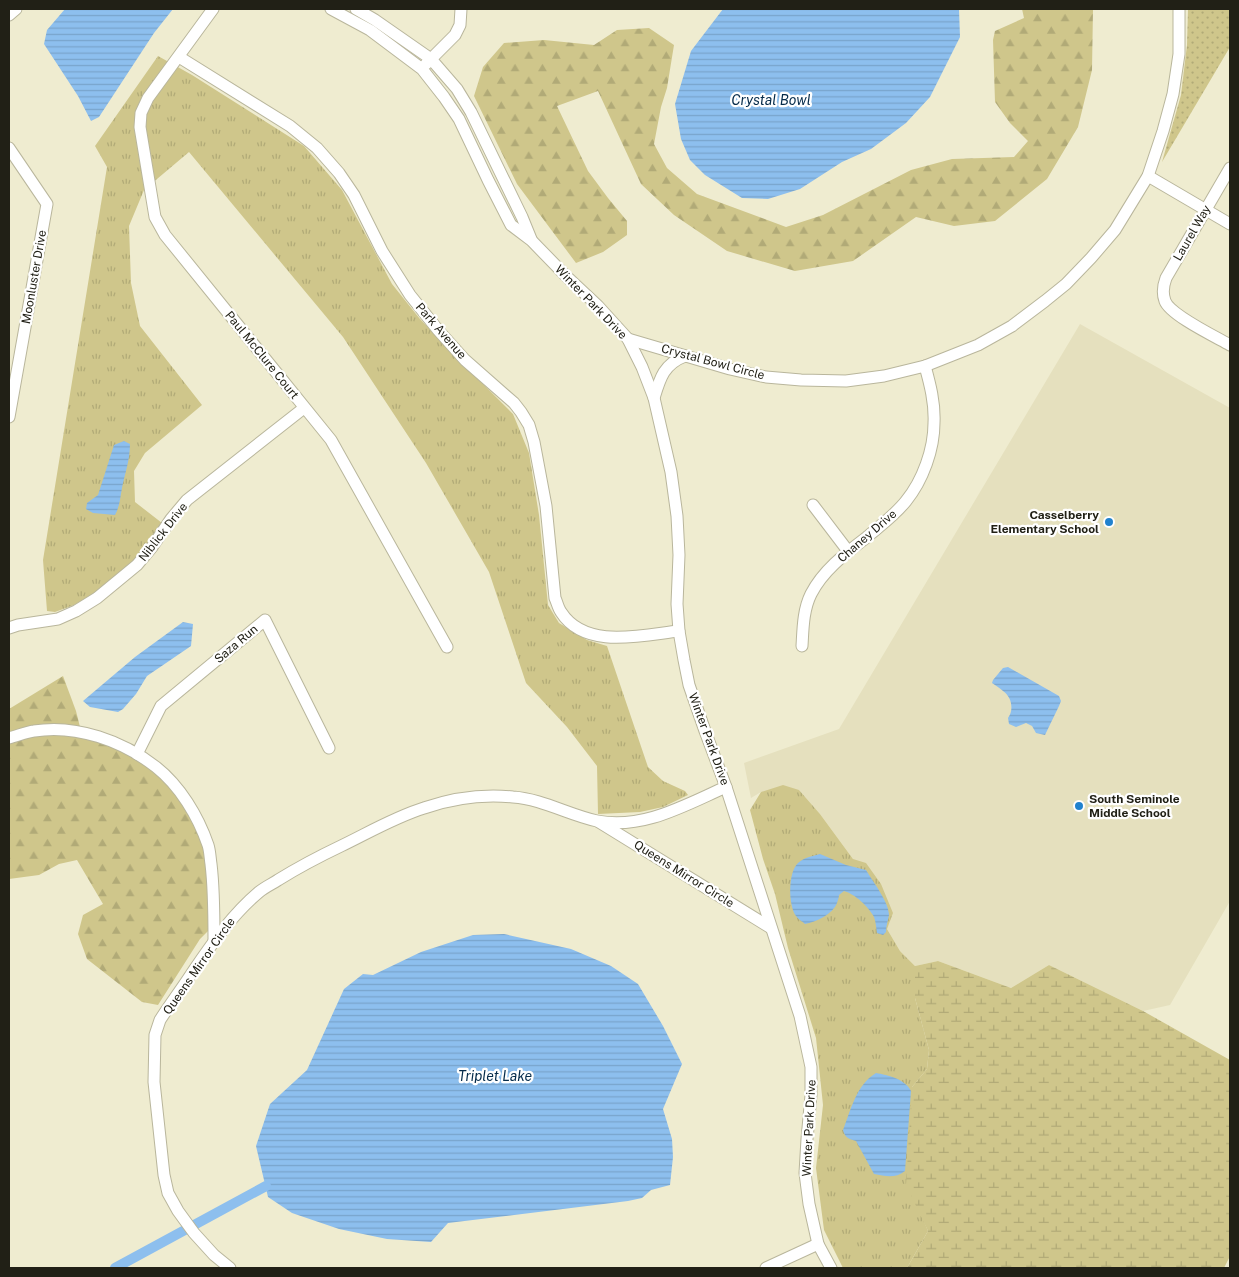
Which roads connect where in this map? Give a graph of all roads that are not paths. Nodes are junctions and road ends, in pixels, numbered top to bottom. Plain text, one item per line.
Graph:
1 (16, 9) edge
2 (213, 9) edge
3 (331, 9) edge
4 (356, 9) edge
5 (461, 9) edge
6 (1179, 9) edge
7 (9, 15) edge
8 (179, 57) junction
9 (431, 58) junction
10 (422, 69) junction
11 (9, 148) edge
12 (1230, 168) edge
13 (1148, 176) junction
14 (1206, 210) junction
15 (1230, 224) edge
16 (531, 240) junction
17 (628, 340) junction
18 (1230, 345) edge
19 (685, 356) junction
20 (926, 366) junction
21 (654, 398) junction
22 (304, 408) junction
23 (9, 417) edge
24 (813, 505) dead end
25 (848, 551) junction
26 (9, 628) edge
27 (679, 631) junction
28 (802, 646) dead end
29 (446, 647) dead end
30 (9, 738) edge
31 (329, 748) dead end
32 (137, 754) junction
33 (726, 787) junction
34 (597, 821) junction
35 (771, 928) junction
36 (214, 940) junction
37 (818, 1244) junction
38 (230, 1268) edge
39 (766, 1268) edge
40 (831, 1268) edge

1 - 7 street
2 - 8 street
3 - 10 street, Winter Park Drive
4 - 9 street, Winter Park Drive
5 - 9 street
6 - 13 street, Crystal Bowl Circle
8 - 22 street, Paul McClure Court
8 - 27 street, Park Avenue
9 - 10 street
9 - 16 street, Winter Park Drive
10 - 16 street, Winter Park Drive
11 - 23 street, Moonluster Drive
12 - 14 street, Laurel Way
13 - 14 street
13 - 20 street, Crystal Bowl Circle
14 - 15 street
14 - 18 street, Laurel Way
16 - 17 street, Winter Park Drive
17 - 19 street, Crystal Bowl Circle
17 - 21 street, Winter Park Drive
19 - 20 street, Crystal Bowl Circle
19 - 21 street
20 - 25 street, Chaney Drive
21 - 27 street, Winter Park Drive
22 - 26 street, Niblick Drive
22 - 29 street, Paul McClure Court
24 - 25 street
25 - 28 street, Chaney Drive
27 - 33 street, Winter Park Drive
30 - 32 street
31 - 32 street, Saza Run
32 - 36 street
33 - 34 street, Queens Mirror Circle
33 - 35 street, Winter Park Drive
34 - 35 street, Queens Mirror Circle
34 - 36 street, Queens Mirror Circle
35 - 37 street, Winter Park Drive
36 - 38 street, Queens Mirror Circle
37 - 39 street
37 - 40 street, Winter Park Drive

